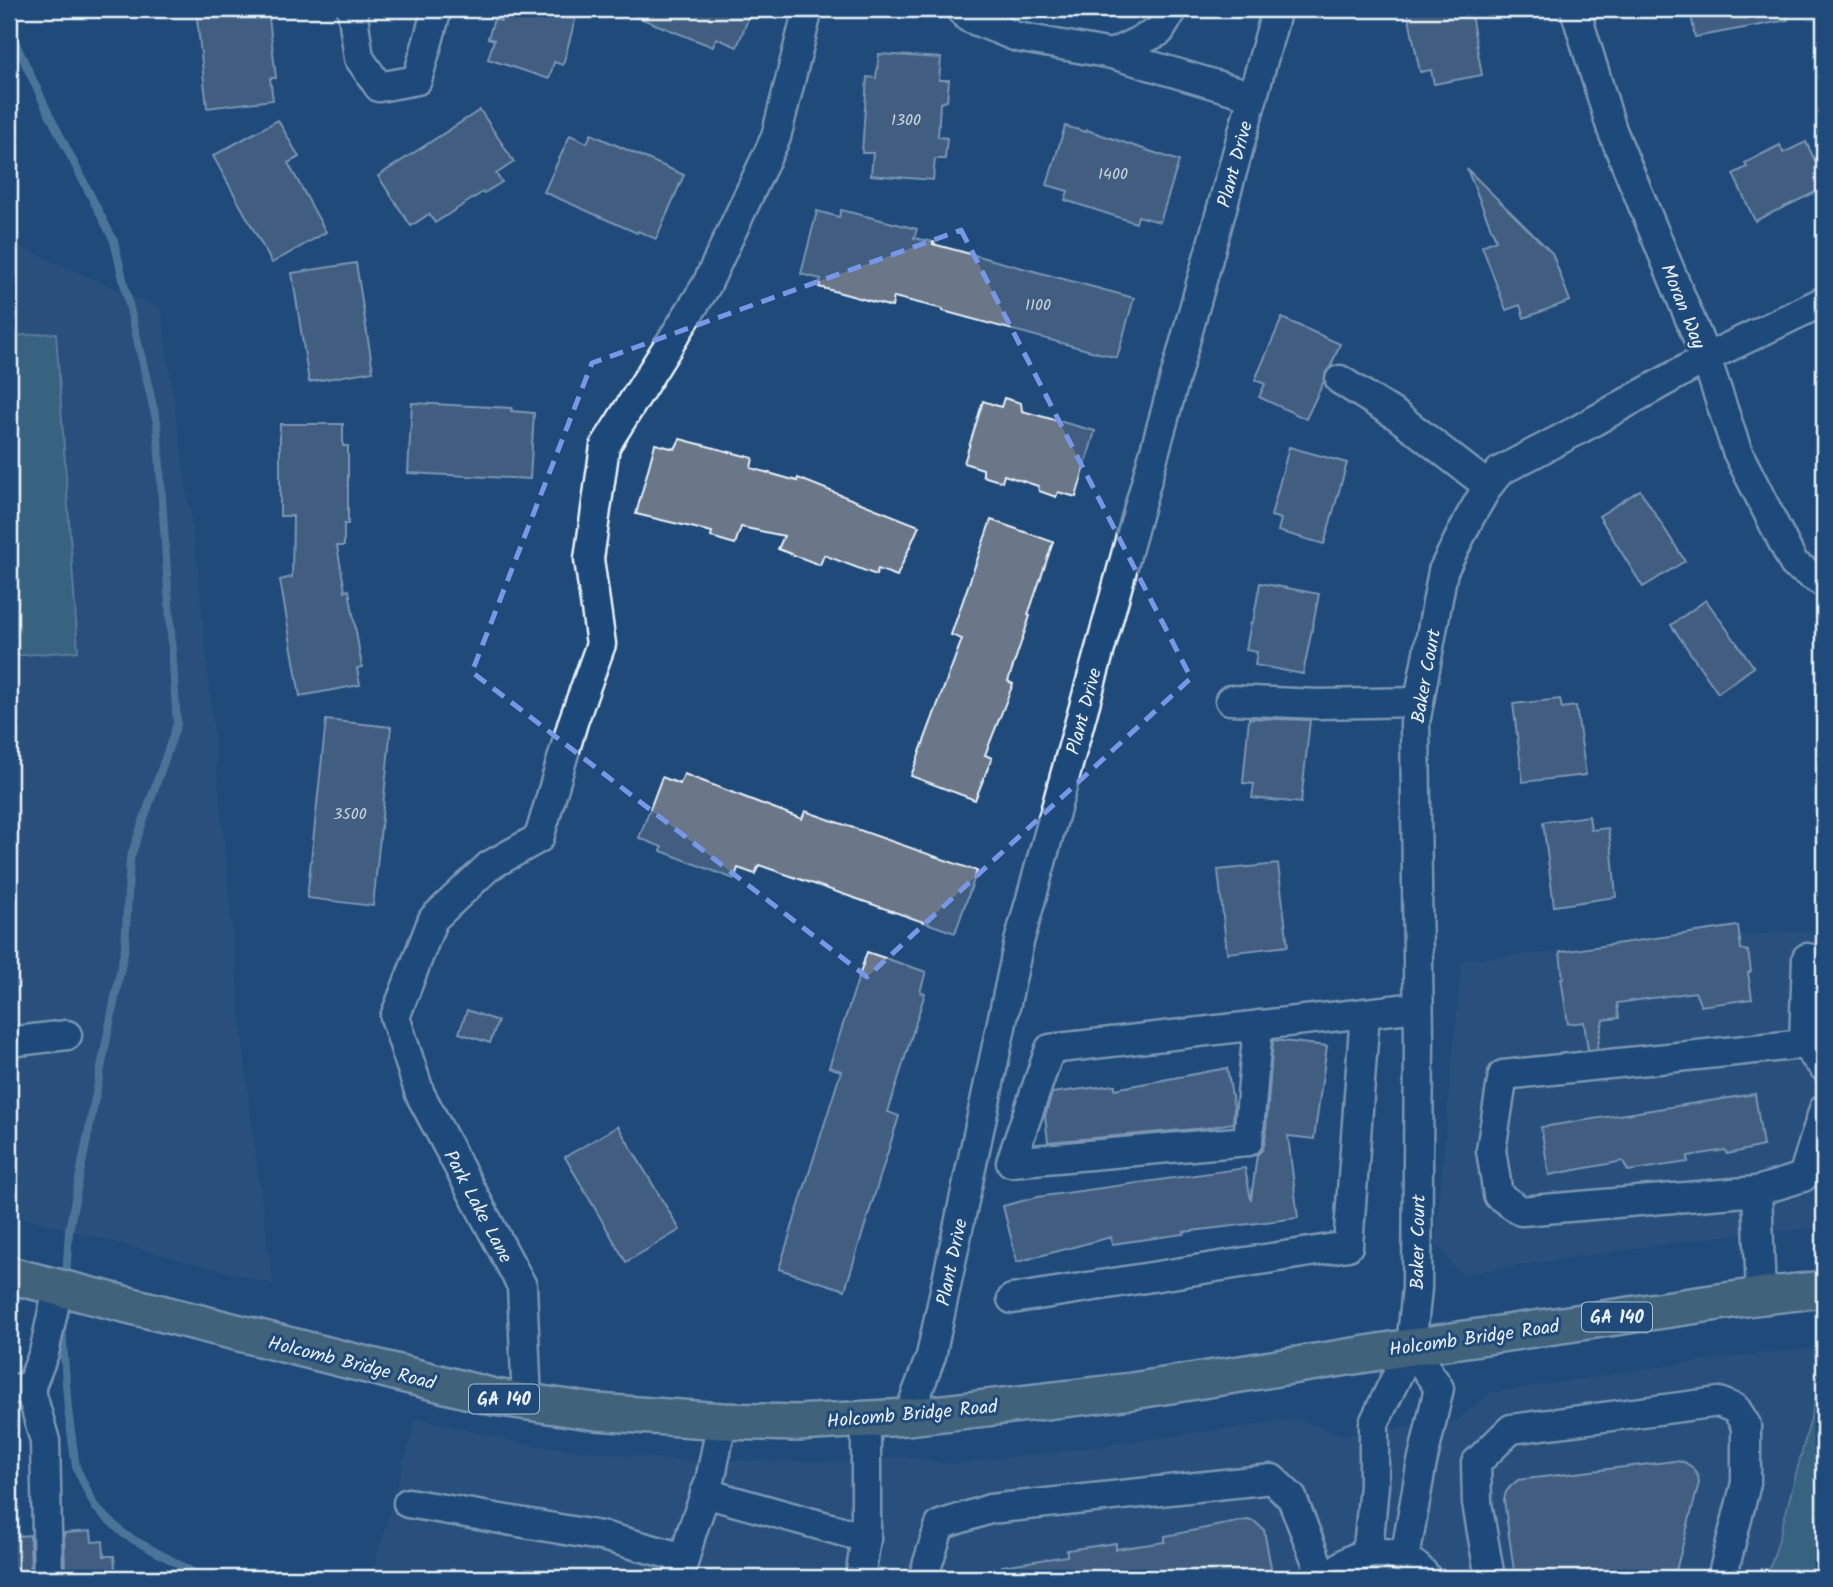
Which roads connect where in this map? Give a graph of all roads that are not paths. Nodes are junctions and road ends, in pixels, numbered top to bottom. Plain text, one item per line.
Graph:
1 (352, 9) edge
2 (437, 9) edge
3 (808, 9) edge
4 (960, 9) edge
5 (1173, 9) edge
6 (1277, 9) edge
7 (1575, 9) edge
8 (1112, 54) junction
9 (1253, 96) junction
10 (1824, 301) edge
11 (1706, 358) junction
12 (1340, 380) dead end
13 (1488, 486) junction
14 (1824, 583) edge
15 (1230, 700) dead end
16 (1419, 702) junction
17 (1824, 961) edge
18 (1418, 1007) junction
19 (1365, 1013) junction
20 (1258, 1026) junction
21 (67, 1035) dead end
22 (9, 1042) edge
23 (1804, 1044) junction
24 (1824, 1067) edge
25 (1824, 1109) edge
26 (1814, 1176) edge
27 (1757, 1191) junction
28 (9, 1275) edge
29 (58, 1288) junction
30 (1824, 1289) edge
31 (1761, 1296) junction
32 (1012, 1299) dead end
33 (1411, 1346) junction
34 (19, 1389) edge
35 (527, 1402) junction
36 (908, 1417) junction
37 (866, 1419) junction
38 (722, 1420) junction
39 (705, 1493) junction
40 (408, 1503) dead end
41 (866, 1538) junction
42 (1364, 1553) junction
43 (1405, 1558) junction
44 (682, 1568) edge
45 (48, 1578) edge
46 (860, 1578) edge
47 (923, 1578) edge
48 (1323, 1578) edge
49 (1329, 1578) edge
50 (1427, 1578) edge
51 (1490, 1578) edge
52 (1722, 1578) edge

1 - 2 street
3 - 35 street, Park Lake Lane
4 - 8 street
5 - 8 street
6 - 9 street, Plant Drive
7 - 11 street, Moran Way
8 - 9 street
9 - 36 street, Plant Drive
10 - 11 street, Baker Court
11 - 13 street, Baker Court
11 - 14 street, Moran Way
12 - 13 street
13 - 16 street, Baker Court
15 - 16 street
16 - 18 street, Baker Court
17 - 23 street
18 - 19 street
18 - 33 street, Baker Court
19 - 20 street
19 - 32 street
20 - 20 street
21 - 22 street
23 - 24 street
23 - 27 street
25 - 26 street
26 - 27 street
27 - 31 street
28 - 29 main road, Holcomb Bridge Road / GA 140
29 - 34 street
29 - 35 main road, Holcomb Bridge Road / GA 140
30 - 31 main road, Holcomb Bridge Road / GA 140
31 - 33 main road, Holcomb Bridge Road / GA 140
33 - 36 main road, Holcomb Bridge Road / GA 140
33 - 42 street, Baker Court
33 - 43 street
34 - 45 street
35 - 38 main road, Holcomb Bridge Road / GA 140
36 - 37 main road, Holcomb Bridge Road / GA 140
37 - 38 main road, Holcomb Bridge Road / GA 140
37 - 41 street
38 - 39 street
39 - 41 street
39 - 44 street
40 - 44 street
41 - 46 street
42 - 43 street
42 - 49 street
43 - 50 street
47 - 48 street
51 - 52 street

